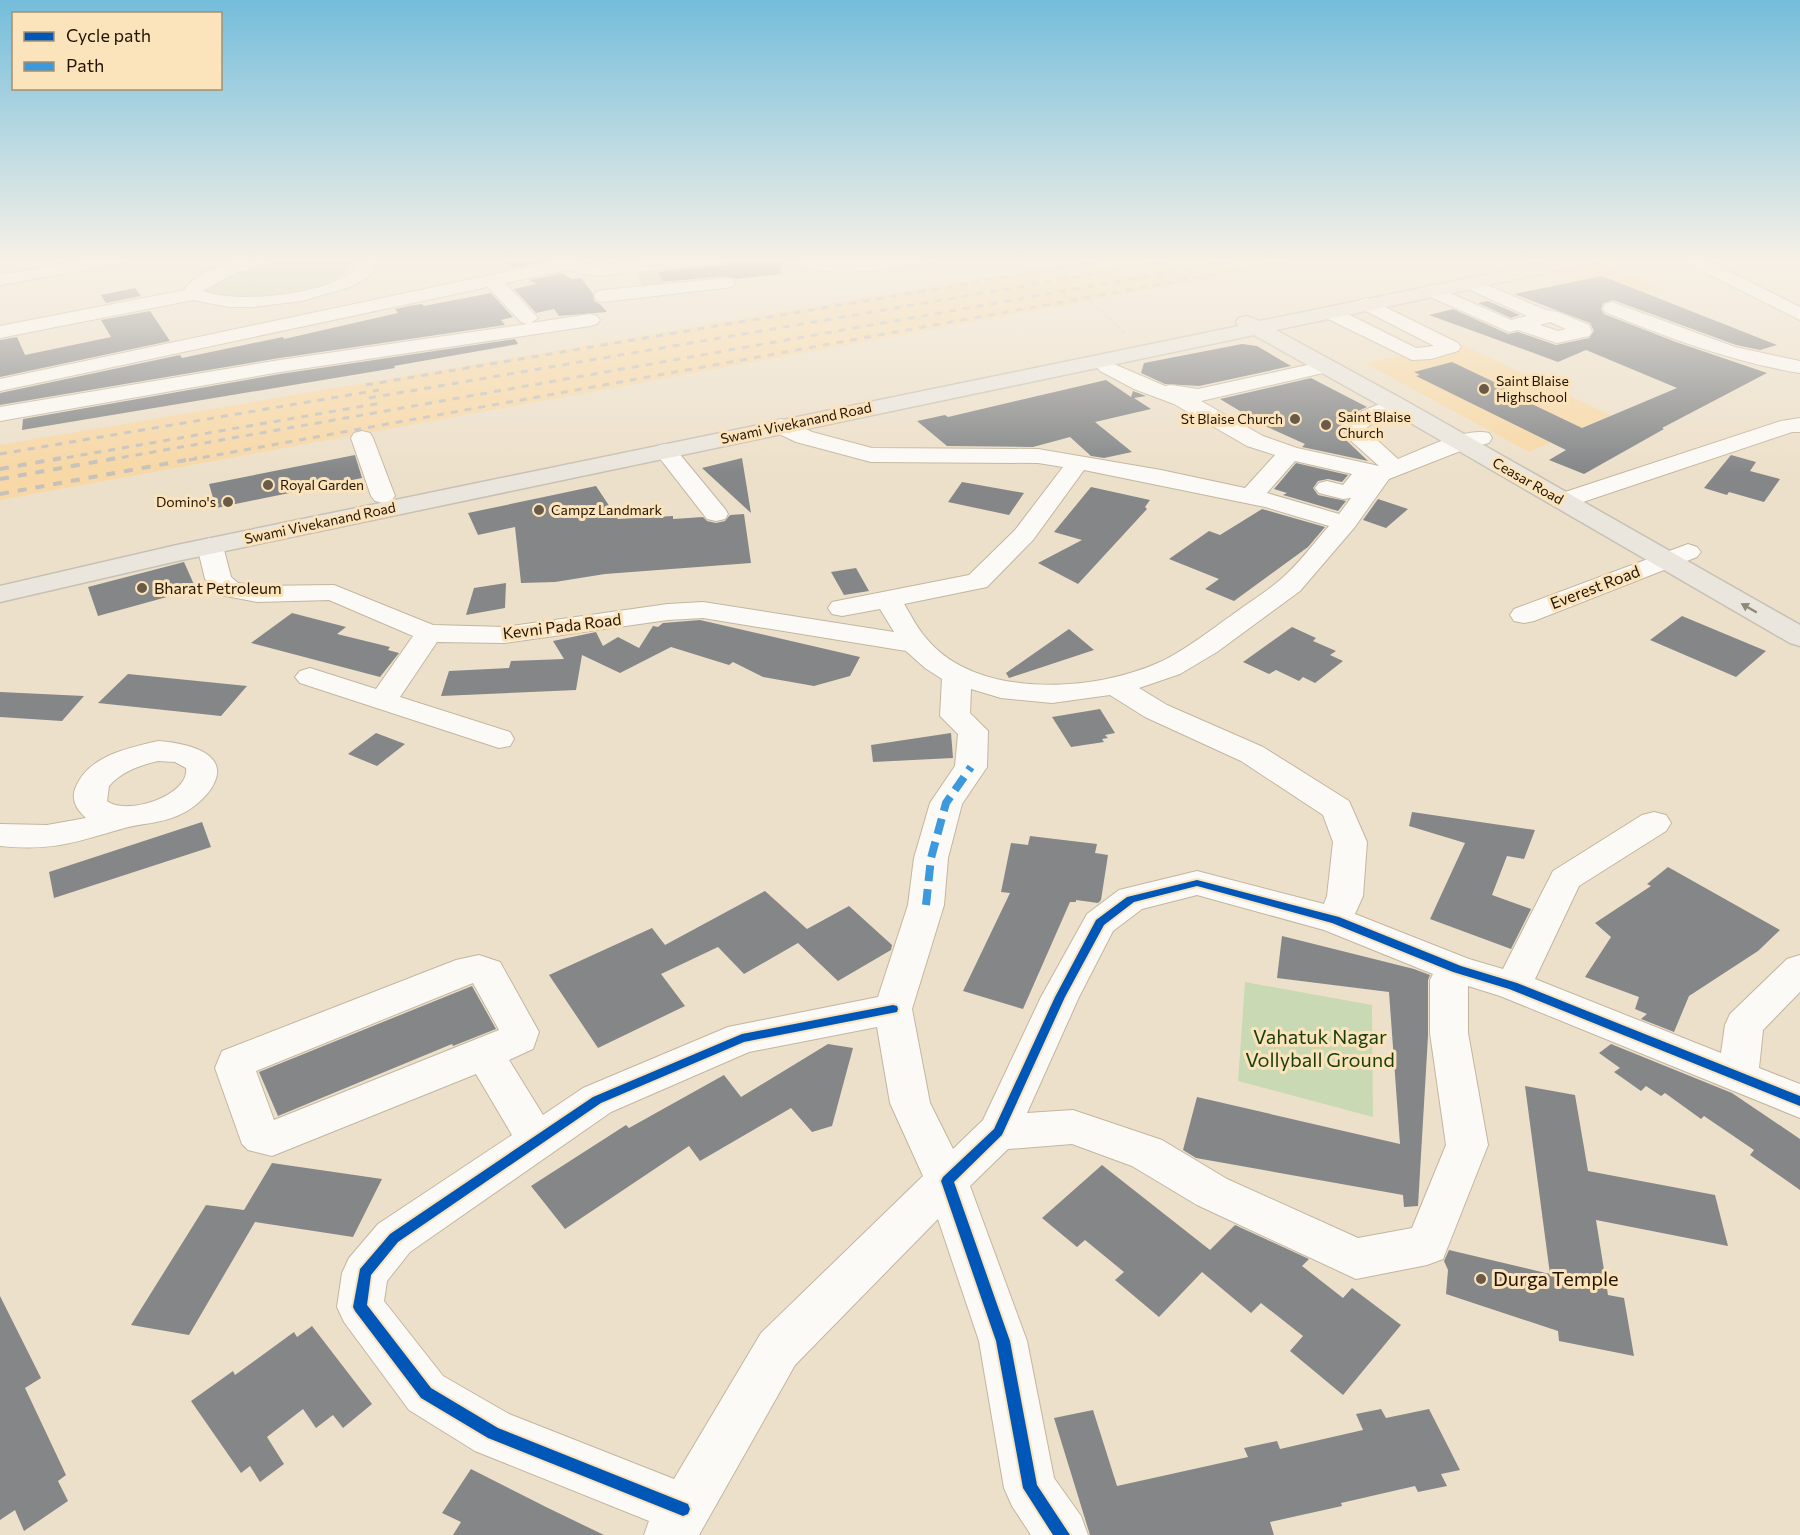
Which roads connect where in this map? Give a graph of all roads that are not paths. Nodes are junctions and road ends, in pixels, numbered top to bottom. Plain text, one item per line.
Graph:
1 (255, 330) edge
2 (525, 330) edge
3 (1214, 330) edge
4 (1268, 330) edge
5 (1271, 330) edge
6 (1364, 330) edge
7 (1417, 330) edge
8 (1534, 330) edge
9 (1582, 330) edge
10 (1668, 330) edge
11 (1550, 336) junction
12 (1132, 347) junction
13 (1578, 347) dead end
14 (1094, 359) junction
15 (1325, 367) junction
16 (1800, 367) edge
17 (0, 385) edge
18 (1398, 406) junction
19 (0, 414) edge
20 (1800, 425) edge
21 (781, 426) junction
22 (1272, 432) dead end
23 (362, 438) dead end
24 (1471, 440) junction
25 (665, 451) junction
26 (1290, 453) junction
27 (1078, 462) junction
28 (1375, 469) junction
29 (1254, 492) junction
30 (1315, 492) junction
31 (383, 496) junction
32 (1571, 498) junction
33 (716, 514) dead end
34 (1344, 523) junction
35 (173, 546) junction
36 (210, 546) junction
37 (1677, 556) junction
38 (0, 578) edge
39 (0, 594) edge
40 (887, 598) junction
41 (842, 608) dead end
42 (1800, 612) edge
43 (1524, 615) dead end
44 (429, 633) junction
45 (1800, 637) edge
46 (915, 644) junction
47 (957, 676) junction
48 (310, 677) dead end
49 (1115, 686) junction
50 (382, 701) junction
51 (499, 739) dead end
52 (118, 817) dead end
53 (1654, 823) dead end
54 (0, 835) edge
55 (1335, 920) junction
56 (1457, 969) junction
57 (1800, 969) edge
58 (1513, 986) junction
59 (893, 1009) junction
60 (485, 1054) junction
61 (1738, 1077) junction
62 (1800, 1101) edge
63 (998, 1132) junction
64 (537, 1140) junction
65 (947, 1181) junction
66 (676, 1522) edge
67 (1062, 1535) edge

1 - 17 street
2 - 19 street
3 - 12 main road, Swami Vivekanand Road
4 - 15 main road, Ceasar Road
5 - 24 main road, Ceasar Road
6 - 7 street
8 - 11 street
9 - 11 street
10 - 16 street
11 - 13 street
12 - 14 main road, Swami Vivekanand Road
12 - 15 street
14 - 21 main road, Swami Vivekanand Road
14 - 26 street
14 - 31 main road, Swami Vivekanand Road
15 - 18 main road, Ceasar Road
18 - 24 main road, Ceasar Road
18 - 28 street
20 - 32 street
21 - 25 main road, Swami Vivekanand Road
21 - 27 street
22 - 28 street
23 - 31 street
24 - 28 street
24 - 32 main road, Ceasar Road
25 - 33 street
25 - 36 main road, Swami Vivekanand Road
26 - 28 street
26 - 29 street
27 - 29 street
27 - 40 street
28 - 30 street
28 - 34 street
29 - 30 street
30 - 34 street
31 - 35 main road, Swami Vivekanand Road
32 - 37 main road, Ceasar Road
34 - 49 street
35 - 36 main road, Swami Vivekanand Road
35 - 38 main road, Swami Vivekanand Road
35 - 39 main road, Swami Vivekanand Road
36 - 44 street, Kevni Pada Road
37 - 42 main road, Ceasar Road
37 - 43 street, Everest Road
45 -> 37 main road, Ceasar Road
40 - 41 street
40 - 46 street
44 - 46 street, Kevni Pada Road
44 - 50 street
46 - 47 street
47 - 49 street
47 - 59 street
48 - 50 street
49 - 55 street
50 - 51 street
52 - 54 street
53 - 58 street
55 - 56 street
55 - 63 street
56 - 58 street
56 - 63 street
57 - 61 street
58 - 61 street
59 - 64 street
59 - 65 street
60 - 60 street
60 - 64 street
61 - 62 street
63 - 65 street
64 - 66 street
65 - 66 street
65 - 67 street

